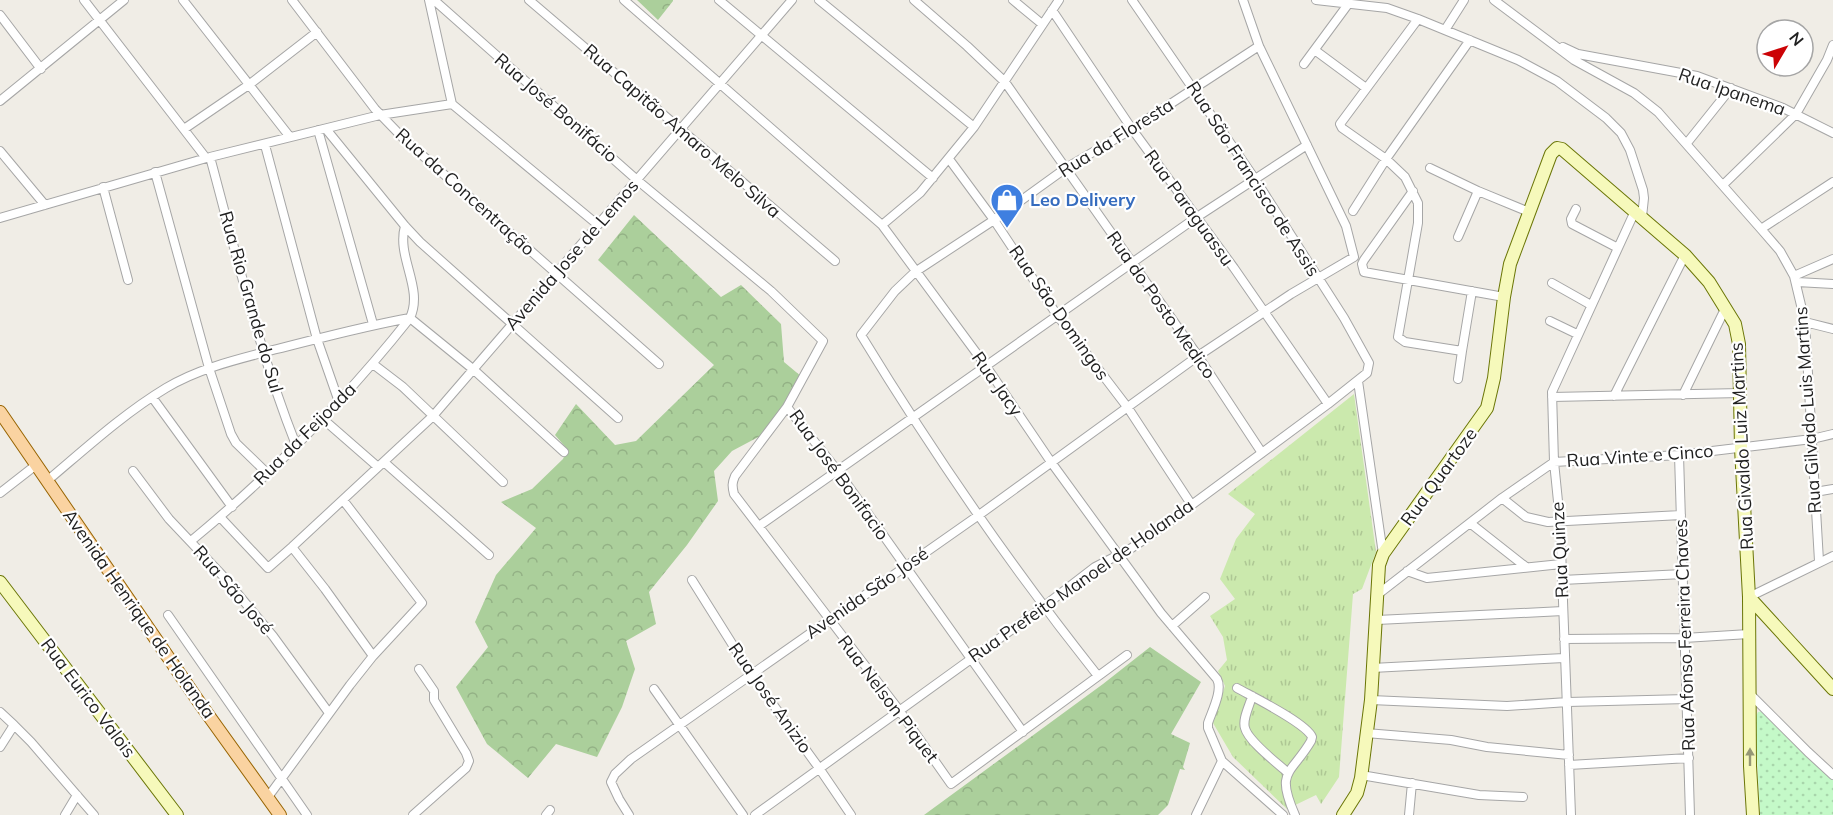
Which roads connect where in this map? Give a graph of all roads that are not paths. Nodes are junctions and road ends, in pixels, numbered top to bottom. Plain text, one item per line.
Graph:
1 (84, 0) edge
2 (124, 0) edge
3 (183, 0) edge
4 (292, 0) edge
5 (429, 0) edge
6 (434, 0) edge
7 (529, 0) edge
8 (624, 0) edge
9 (719, 0) edge
10 (792, 0) edge
11 (819, 0) edge
12 (914, 0) edge
13 (1013, 0) edge
14 (1059, 0) edge
15 (1132, 0) edge
16 (1242, 0) edge
17 (1316, 0) edge
18 (1464, 0) edge
19 (1494, 0) edge
20 (1349, 3) junction
21 (1390, 4) edge
22 (1052, 10) junction
23 (0, 15) edge
24 (1418, 19) junction
25 (99, 20) junction
26 (1042, 24) junction
27 (1445, 30) junction
28 (317, 33) junction
29 (762, 36) junction
30 (1470, 40) junction
31 (1557, 45) junction
32 (1833, 45) edge
33 (1259, 46) junction
34 (1316, 51) junction
35 (1304, 64) dead end
36 (41, 69) junction
37 (720, 82) junction
38 (1005, 82) junction
39 (250, 84) junction
40 (1366, 88) junction
41 (1731, 88) junction
42 (1195, 89) junction
43 (0, 101) edge
44 (452, 104) junction
45 (1796, 114) junction
46 (380, 115) junction
47 (974, 127) junction
48 (184, 129) junction
49 (322, 129) junction
50 (1132, 129) junction
51 (680, 130) junction
52 (1833, 133) edge
53 (290, 137) junction
54 (1687, 143) junction
55 (265, 145) junction
56 (1307, 146) junction
57 (1562, 149) joint
58 (0, 151) edge
59 (208, 158) junction
60 (949, 159) junction
61 (1386, 159) junction
62 (1066, 168) junction
63 (1430, 168) dead end
64 (155, 172) junction
65 (933, 178) junction
66 (1255, 179) junction
67 (637, 180) junction
68 (1833, 182) edge
69 (1724, 184) junction
70 (103, 187) junction
71 (1413, 191) junction
72 (1478, 191) junction
73 (45, 204) junction
74 (1576, 208) dead end
75 (1353, 211) dead end
76 (1529, 212) junction
77 (1638, 214) junction
78 (1197, 217) junction
79 (0, 218) edge
80 (994, 220) junction
81 (598, 225) junction
82 (882, 225) junction
83 (405, 226) junction
84 (1761, 229) junction
85 (1458, 237) dead end
86 (1618, 248) junction
87 (1685, 255) junction
88 (1833, 259) edge
89 (835, 261) dead end
90 (1132, 263) junction
91 (915, 272) junction
92 (557, 274) junction
93 (1319, 279) junction
94 (1795, 279) junction
95 (128, 280) dead end
96 (1410, 280) junction
97 (1552, 283) dead end
98 (1833, 284) edge
99 (1472, 291) junction
100 (1504, 297) junction
101 (1591, 305) junction
102 (788, 307) joint
103 (1726, 307) junction
104 (1263, 312) junction
105 (1057, 315) junction
106 (410, 318) junction
107 (1550, 321) dead end
108 (1805, 322) junction
109 (513, 323) junction
110 (373, 324) junction
111 (1833, 329) edge
112 (1577, 334) junction
113 (317, 339) junction
114 (1462, 351) junction
115 (264, 353) junction
116 (1198, 356) junction
117 (1369, 363) joint
118 (373, 364) junction
119 (659, 364) dead end
120 (986, 366) junction
121 (209, 368) junction
122 (474, 370) junction
123 (1458, 379) dead end
124 (1358, 381) junction
125 (1741, 393) junction
126 (1683, 395) junction
127 (1614, 396) junction
128 (152, 397) junction
129 (1552, 398) junction
130 (339, 402) junction
131 (1328, 404) junction
132 (787, 407) junction
133 (1128, 408) junction
134 (0, 412) edge
135 (433, 416) junction
136 (323, 418) junction
137 (618, 418) dead end
138 (912, 419) junction
139 (1833, 434) edge
140 (1812, 439) junction
141 (296, 445) junction
142 (1741, 448) junction
143 (564, 452) dead end
144 (1262, 453) junction
145 (1679, 455) junction
146 (1051, 462) junction
147 (1554, 462) junction
148 (36, 465) junction
149 (381, 465) junction
150 (837, 470) junction
151 (133, 471) dead end
152 (267, 473) junction
153 (47, 481) junction
154 (503, 482) dead end
155 (1833, 489) edge
156 (1815, 492) junction
157 (0, 493) edge
158 (1502, 498) junction
159 (343, 500) junction
160 (1191, 504) junction
161 (232, 507) junction
162 (979, 515) junction
163 (1681, 515) junction
164 (220, 517) junction
165 (1560, 521) junction
166 (1470, 523) junction
167 (759, 526) junction
168 (191, 541) junction
169 (292, 547) junction
170 (1118, 554) junction
171 (1383, 554) junction
172 (489, 555) dead end
173 (1833, 556) edge
174 (1819, 561) junction
175 (1561, 564) junction
176 (906, 567) junction
177 (1526, 567) junction
178 (1407, 571) junction
179 (1683, 574) junction
180 (692, 580) dead end
181 (1562, 580) junction
182 (0, 582) edge
183 (1377, 594) junction
184 (1206, 597) dead end
185 (1749, 597) junction
186 (1043, 607) junction
187 (1563, 611) junction
188 (168, 615) dead end
189 (829, 619) junction
190 (1377, 620) junction
191 (1172, 626) junction
192 (1749, 634) junction
193 (1684, 638) junction
194 (1564, 639) junction
195 (1127, 655) dead end
196 (373, 657) junction
197 (1564, 657) junction
198 (971, 658) junction
199 (1372, 668) junction
200 (419, 669) dead end
201 (751, 674) junction
202 (1098, 676) junction
203 (1832, 684) edge
204 (1237, 688) dead end
205 (654, 689) dead end
206 (1750, 694) junction
207 (1252, 696) junction
208 (1687, 699) junction
209 (1371, 700) junction
210 (1568, 702) junction
211 (899, 710) junction
212 (0, 712) edge
213 (329, 713) junction
214 (14, 725) junction
215 (679, 726) junction
216 (1023, 732) junction
217 (1366, 733) junction
218 (0, 747) edge
219 (1569, 755) junction
220 (1689, 758) junction
221 (1222, 761) junction
222 (1569, 765) junction
223 (819, 768) junction
224 (1287, 772) junction
225 (1362, 775) junction
226 (1833, 775) edge
227 (283, 779) junction
228 (1412, 783) junction
229 (77, 795) junction
230 (268, 797) junction
231 (1523, 797) dead end
232 (1279, 814) edge
233 (65, 815) edge
234 (94, 815) edge
235 (177, 815) edge
236 (280, 815) edge
237 (307, 815) edge
238 (413, 815) edge
239 (629, 815) edge
240 (743, 815) edge
241 (755, 815) edge
242 (851, 815) edge
243 (1196, 815) edge
244 (1295, 815) edge
245 (1347, 815) edge
246 (1408, 815) edge
247 (1571, 815) edge
248 (1690, 815) edge
249 (1753, 815) edge

1 - 25 street
2 - 25 street
3 - 39 street
4 - 28 street, Rua da Concentração
5 - 44 street
6 - 67 street, Rua José Bonifácio
7 - 51 street, Rua Capitão Amaro Melo Silva
8 - 37 street, Rua Jacy
9 - 29 street
10 - 29 street, Avenida Jose de Lemos
11 - 47 street
12 - 38 street, Rua do Posto Medico
13 - 26 street
14 - 22 street
15 - 42 street, Rua São Francisco de Assis
16 - 33 street
17 - 20 street
18 - 27 street
19 - 31 street, Rua Gilvado Luis Martins
20 - 21 street
20 - 34 street
21 - 24 street
22 - 26 street
22 - 50 street, Rua Paraguassu
23 - 36 street
24 - 27 street
24 - 40 street
25 - 36 street
25 - 48 street
26 - 38 street
27 - 30 street
28 - 39 street
28 - 46 street, Rua da Concentração
29 - 37 street, Avenida Jose de Lemos
29 - 65 street
30 - 61 street
30 - 77 street
31 - 41 street, Rua Ipanema
31 - 54 street, Rua Gilvado Luis Martins
32 - 45 street
33 - 42 street, Rua da Floresta
33 - 56 street
34 - 35 street
34 - 40 street
36 - 43 street
37 - 51 street, Avenida Jose de Lemos
37 - 82 street, Rua Jacy
38 - 47 street
38 - 62 street, Rua do Posto Medico
39 - 48 street
39 - 53 street
40 - 61 street
41 - 45 street, Rua Ipanema
41 - 54 street
42 - 50 street, Rua da Floresta
42 - 66 street, Rua São Francisco de Assis
44 - 46 street
44 - 81 street
45 - 52 street, Rua Ipanema
45 - 69 street
46 - 49 street
46 - 92 street, Rua da Concentração
47 - 60 street
48 - 59 street
49 - 53 street
49 - 83 street
49 - 110 street
50 - 62 street, Rua da Floresta
50 - 78 street, Rua Paraguassu
51 - 67 street, Avenida Jose de Lemos
51 - 89 street, Rua Capitão Amaro Melo Silva
53 - 55 street
54 - 69 street, Rua Gilvado Luis Martins
55 - 59 street
55 - 113 street
56 - 66 street
56 - 93 street
57 - 76 street, Rua Quartoze
57 - 77 street, Rua Givaldo Luiz Martins
58 - 73 street
59 - 64 street
59 - 115 street, Rua Rio Grande do Sul
60 - 65 street
60 - 80 street, Rua São Domingos
61 - 71 street
61 - 75 street
62 - 80 street, Rua da Floresta
62 - 90 street, Rua do Posto Medico
63 - 72 street
64 - 70 street
64 - 121 street
65 - 82 street
66 - 78 street
66 - 93 street, Rua São Francisco de Assis
67 - 81 street, Avenida Jose de Lemos
67 - 102 street, Rua José Bonifácio
68 - 84 street
69 - 84 street, Rua Gilvado Luis Martins
70 - 73 street
70 - 95 street
71 - 96 street
71 - 96 street
72 - 76 street
72 - 85 street
73 - 79 street
74 - 86 street
76 - 100 street, Rua Quartoze
77 - 86 street, Rua Quinze
77 - 87 street, Rua Givaldo Luiz Martins
78 - 90 street
78 - 104 street, Rua Paraguassu
80 - 91 street, Rua da Floresta
80 - 105 street, Rua São Domingos
81 - 92 street, Avenida Jose de Lemos
82 - 91 street, Rua Jacy
83 - 106 street
83 - 109 street
84 - 94 street, Rua Gilvado Luis Martins
86 - 101 street, Rua Quinze
87 - 103 street, Rua Givaldo Luiz Martins
87 - 127 street
88 - 94 street
90 - 105 street
90 - 116 street, Rua do Posto Medico
91 - 120 street, Rua Jacy
91 - 138 street, Rua da Floresta
92 - 109 street, Avenida Jose de Lemos
92 - 119 street, Rua da Concentração
93 - 104 street
93 - 117 street, Rua São Francisco de Assis
94 - 98 street
94 - 108 street, Rua Gilvado Luis Martins
96 - 99 street
96 - 114 street
97 - 101 street
99 - 100 street
99 - 114 street
100 - 171 street, Rua Quartoze
101 - 112 street, Rua Quinze
102 - 132 street, Rua José Bonifacio
103 - 125 street, Rua Givaldo Luiz Martins
103 - 126 street
104 - 116 street
104 - 131 street, Rua Paraguassu
105 - 120 street
105 - 133 street, Rua São Domingos
106 - 110 street
106 - 118 street, Rua da Feijoada
106 - 122 street
107 - 112 street
108 - 111 street
108 - 140 street, Rua Gilvado Luis Martins
109 - 122 street, Avenida Jose de Lemos
109 - 137 street
110 - 113 street
112 - 129 street, Rua Quinze
113 - 115 street
113 - 130 street
114 - 123 street
115 - 121 street
115 - 141 street, Rua Rio Grande do Sul
116 - 133 street
116 - 144 street, Rua do Posto Medico
117 - 124 street, Rua Prefeito Manoel de Holanda
118 - 130 street, Rua da Feijoada
118 - 135 street
120 - 138 street
120 - 146 street, Rua Jacy
121 - 128 street
121 - 152 street
122 - 135 street, Avenida Jose de Lemos
122 - 143 street
124 - 131 street, Rua Prefeito Manoel de Holanda
124 - 171 street
125 - 126 street
125 - 142 street, Rua Givaldo Luiz Martins
126 - 127 street
127 - 129 street
128 - 153 street
128 - 161 street
129 - 147 street, Rua Quinze
130 - 136 street, Rua da Feijoada
131 - 144 street, Rua Prefeito Manoel de Holanda
132 - 150 street, Rua José Bonifacio
132 - 167 street, Rua Nelson Piquet
133 - 146 street, Avenida São José
133 - 160 street, Rua São Domingos
134 - 148 main road, Avenida Henrique de Holanda
135 - 149 street, Avenida Jose de Lemos
135 - 154 street
136 - 141 street, Rua da Feijoada
136 - 149 street
138 - 150 street
138 - 162 street
139 - 140 street, Rua Vinte e Cinco
140 - 142 street, Rua Vinte e Cinco
140 - 156 street, Rua Gilvado Luis Martins
141 - 152 street, Rua da Feijoada
142 - 145 street, Rua Vinte e Cinco
142 - 185 street, Rua Givaldo Luiz Martins
144 - 160 street, Rua Prefeito Manoel de Holanda
145 - 147 street, Rua Vinte e Cinco
145 - 163 street, Rua Afonso Ferreira Chaves
146 - 162 street, Avenida São José
146 - 170 street, Rua Jacy
147 - 158 street
147 - 165 street, Rua Quinze
148 - 153 main road, Avenida Henrique de Holanda
148 - 157 street
149 - 159 street, Avenida Jose de Lemos
149 - 172 street
150 - 167 street
150 - 176 street, Rua José Bonifacio
151 - 168 street, Rua São José
152 - 161 street, Rua da Feijoada
153 - 230 main road, Avenida Henrique de Holanda
155 - 156 street
156 - 174 street, Rua Gilvado Luis Martins
158 - 165 street
158 - 166 street
159 - 169 street
159 - 196 street
160 - 170 street, Rua Prefeito Manoel de Holanda
161 - 164 street, Rua da Feijoada
162 - 176 street, Avenida São José
162 - 186 street
163 - 165 street
163 - 179 street, Rua Afonso Ferreira Chaves
164 - 168 street, Rua da Feijoada
164 - 169 street
165 - 175 street, Rua Quinze
166 - 177 street
166 - 178 street
167 - 189 street, Rua Nelson Piquet
168 - 213 street, Rua São José
169 - 196 street
170 - 186 street, Rua Prefeito Manoel de Holanda
170 - 191 street, Rua Jacy
171 - 183 street, Rua Quartoze
173 - 174 street
174 - 185 street
175 - 177 street
175 - 181 street, Rua Quinze
176 - 189 street, Avenida São José
176 - 198 street, Rua José Bonifacio
177 - 178 street
178 - 183 street
179 - 181 street
179 - 193 street, Rua Afonso Ferreira Chaves
180 - 201 street, Rua José Anizio
181 - 187 street, Rua Quinze
182 - 235 street, Rua Eurico Valois
183 - 190 street, Rua Quartoze
184 - 191 street
185 - 192 street, Rua Givaldo Luiz Martins
185 - 203 street
186 - 198 street, Rua Prefeito Manoel de Holanda
186 - 202 street
187 - 190 street
187 - 194 street, Rua Quinze
188 - 227 street
189 - 201 street, Avenida São José
189 - 211 street, Rua Nelson Piquet
190 - 199 street, Rua Quartoze
191 - 221 street, Rua Jacy
192 - 193 street
192 - 206 street, Rua Givaldo Luiz Martins
193 - 194 street
193 - 208 street, Rua Afonso Ferreira Chaves
194 - 197 street, Rua Quinze
195 - 202 street
196 - 213 street
197 - 199 street
197 - 210 street, Rua Quinze
198 - 211 street, Rua Prefeito Manoel de Holanda
198 - 216 street, Rua José Bonifacio
199 - 209 street, Rua Quartoze
200 - 238 street
201 - 215 street, Avenida São José
201 - 223 street, Rua José Anizio
202 - 216 street
204 - 207 street
205 - 215 street
206 - 226 street
249 -> 206 street, Rua Givaldo Luiz Martins
207 - 224 street
207 - 224 street
208 - 210 street
208 - 220 street, Rua Afonso Ferreira Chaves
209 - 210 street
209 - 217 street, Rua Quartoze
210 - 219 street, Rua Quinze
211 - 216 street, Rua Nelson Piquet
211 - 223 street, Rua Prefeito Manoel de Holanda
212 - 214 street
213 - 227 street
214 - 218 street
214 - 229 street
215 - 239 street, Avenida São José
215 - 240 street
217 - 219 street
217 - 225 street, Rua Quartoze
219 - 222 street, Rua Quinze
220 - 222 street
220 - 248 street, Rua Afonso Ferreira Chaves
221 - 232 street, Rua Jacy
221 - 243 street
222 - 247 street, Rua Quinze
223 - 241 street, Rua Prefeito Manoel de Holanda
223 - 242 street, Rua José Anizio
224 - 244 street
225 - 228 street
225 - 245 street, Rua Quartoze
227 - 230 street
227 - 237 street
228 - 231 street
228 - 246 street
229 - 233 street
229 - 234 street
230 - 236 main road, Avenida Henrique de Holanda

